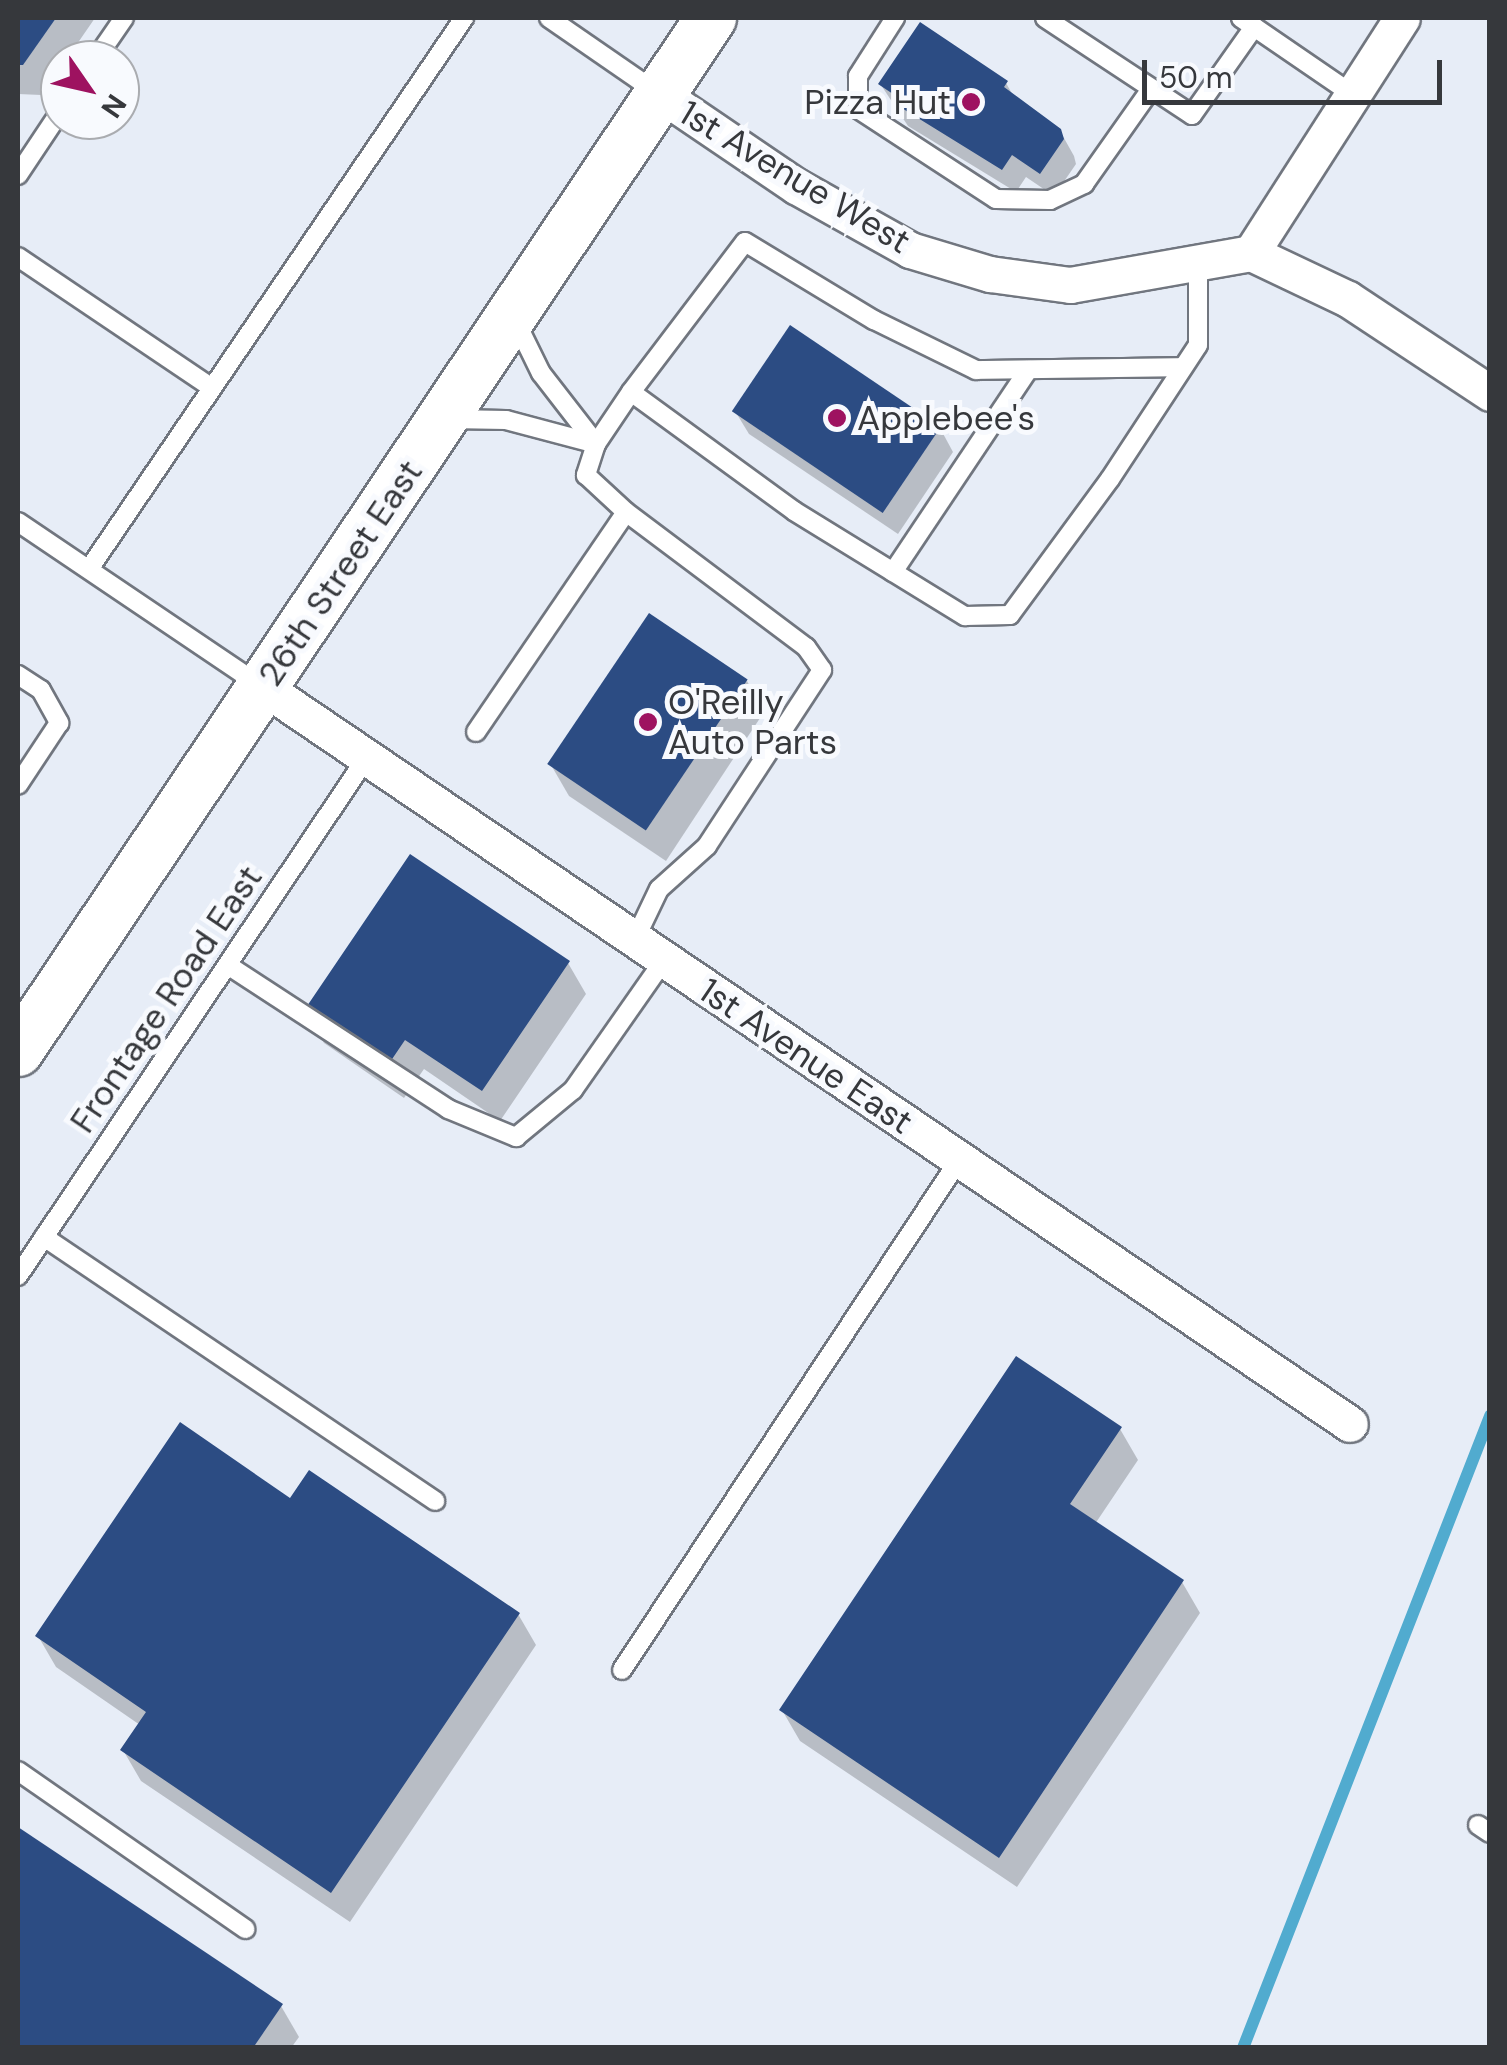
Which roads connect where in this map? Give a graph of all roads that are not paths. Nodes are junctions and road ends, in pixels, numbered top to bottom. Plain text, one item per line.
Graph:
1 (124, 18) edge
2 (464, 18) edge
3 (549, 18) edge
4 (895, 18) edge
5 (1045, 18) edge
6 (1402, 18) edge
7 (706, 20) edge
8 (1247, 22) edge
9 (109, 40) edge
10 (1152, 89) junction
11 (658, 93) junction
12 (1352, 94) junction
13 (41, 140) edge
14 (18, 175) edge
15 (1251, 254) junction
16 (18, 257) edge
17 (1198, 263) junction
18 (514, 318) junction
19 (1183, 368) junction
20 (1028, 370) junction
21 (212, 388) junction
22 (631, 392) junction
23 (1490, 392) edge
24 (444, 419) junction
25 (596, 444) junction
26 (626, 512) junction
27 (18, 522) edge
28 (89, 570) junction
29 (893, 572) junction
30 (18, 674) edge
31 (263, 687) junction
32 (476, 732) dead end
33 (366, 758) junction
34 (18, 785) edge
35 (636, 937) junction
36 (664, 960) junction
37 (228, 966) junction
38 (18, 1051) edge
39 (959, 1160) junction
40 (44, 1237) junction
41 (18, 1276) edge
42 (1350, 1424) dead end
43 (435, 1501) dead end
44 (622, 1670) dead end
45 (18, 1771) edge
46 (245, 1929) dead end

1 - 9 lane
2 - 21 lane
3 - 11 lane
4 - 10 lane
5 - 10 lane
6 - 12 street
7 - 11 main road, 26th Street East
8 - 10 lane
8 - 12 lane
11 - 17 street, 1st Avenue West
11 - 18 main road, 26th Street East
12 - 15 street
13 - 14 lane
15 - 17 street, 1st Avenue West
15 - 23 street
16 - 21 lane
17 - 19 lane
18 - 24 main road, 26th Street East
18 - 25 lane
19 - 20 lane
19 - 29 lane
20 - 22 lane
20 - 29 lane
21 - 28 lane
22 - 25 lane
22 - 29 lane
24 - 25 lane
24 - 31 main road, 26th Street East
25 - 26 lane
26 - 32 lane
26 - 35 lane
27 - 28 lane
28 - 31 lane
30 - 34 lane
31 - 33 street, 1st Avenue East
31 - 38 main road, 26th Street East
33 - 35 street, 1st Avenue East
33 - 37 lane, Frontage Road East
35 - 36 street, 1st Avenue East
36 - 37 lane
36 - 39 street, 1st Avenue East
37 - 40 lane, Frontage Road East
39 - 42 street, 1st Avenue East
39 - 44 lane
40 - 41 lane, Frontage Road East
40 - 43 lane
45 - 46 lane

